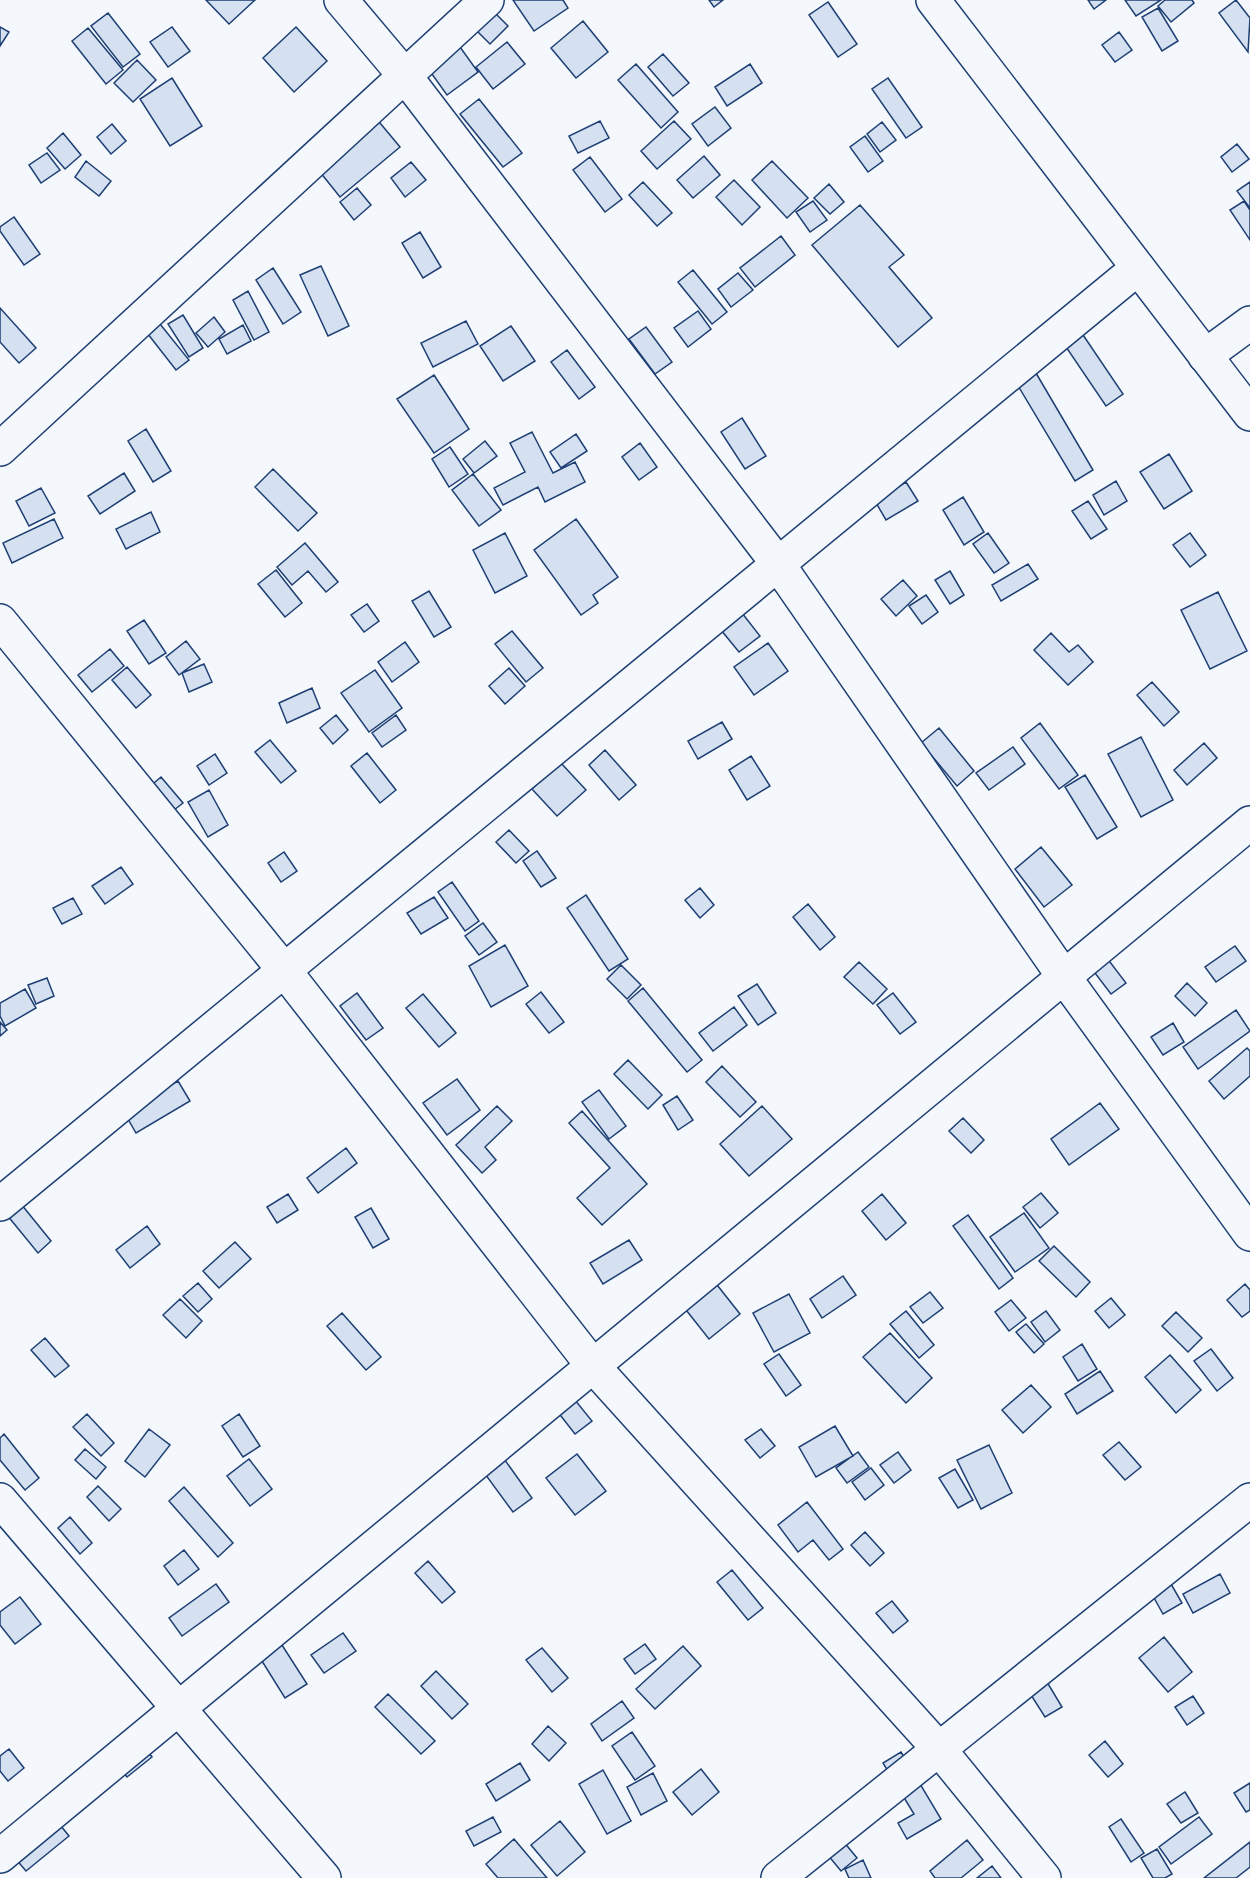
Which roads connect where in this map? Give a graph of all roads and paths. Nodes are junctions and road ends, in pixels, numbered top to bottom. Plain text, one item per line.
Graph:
1 (341, 0) edge
2 (487, 0) edge
3 (933, 0) edge
4 (405, 76) junction
5 (1138, 268) junction
6 (1250, 323) edge
7 (1205, 356) junction
8 (1250, 414) edge
9 (0, 449) edge
10 (778, 564) junction
11 (0, 621) edge
12 (1250, 823) edge
13 (284, 970) junction
14 (1064, 977) junction
15 (0, 1204) edge
16 (1250, 1234) edge
17 (593, 1366) junction
18 (0, 1500) edge
19 (1250, 1500) edge
20 (178, 1708) junction
21 (939, 1749) junction
22 (0, 1856) edge
23 (324, 1878) edge
24 (778, 1878) edge
25 (1044, 1878) edge

1 - 4 street
2 - 4 street
3 - 5 street
4 - 9 street
4 - 10 street
5 - 7 street
5 - 10 street
6 - 7 street
7 - 8 street
10 - 13 street
10 - 14 street
11 - 13 street
12 - 14 street
13 - 15 street
13 - 17 street
14 - 16 street
14 - 17 street
17 - 20 street
17 - 21 street
18 - 20 street
19 - 21 street
20 - 22 street
20 - 23 street
21 - 24 street
21 - 25 street

